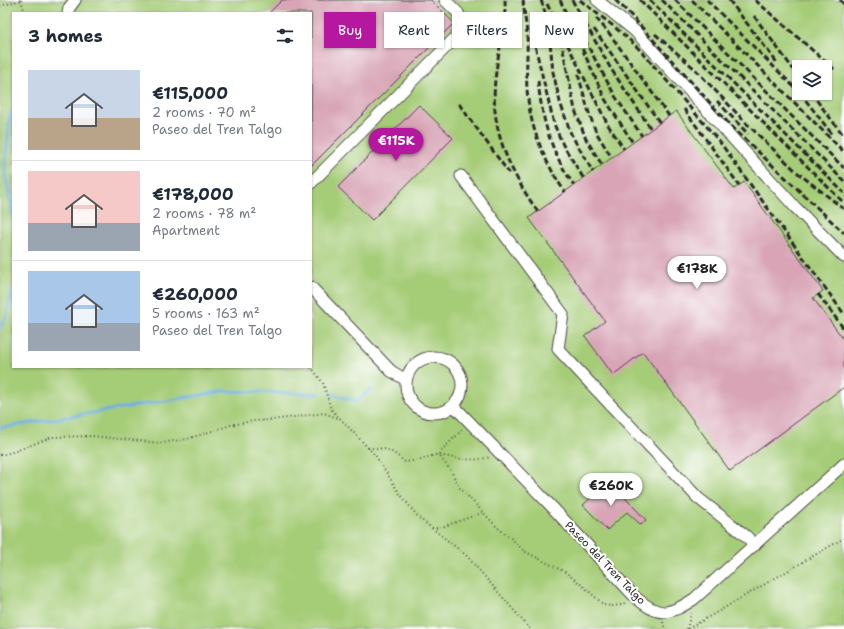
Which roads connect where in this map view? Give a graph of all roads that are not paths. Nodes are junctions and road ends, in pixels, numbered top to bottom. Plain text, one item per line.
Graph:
1 (75, 0) edge
2 (445, 0) edge
3 (597, 0) edge
4 (68, 12) edge
5 (461, 176) dead end
6 (312, 182) edge
7 (844, 257) edge
8 (312, 288) edge
9 (406, 380) junction
10 (454, 406) junction
11 (844, 464) edge
12 (755, 544) junction

1 - 4 street
2 - 6 street
3 - 7 street
5 - 12 street
8 - 9 street
9 - 10 street
9 - 10 street
10 - 12 street, Paseo del Tren Talgo
11 - 12 street, Paseo del Tren Talgo

